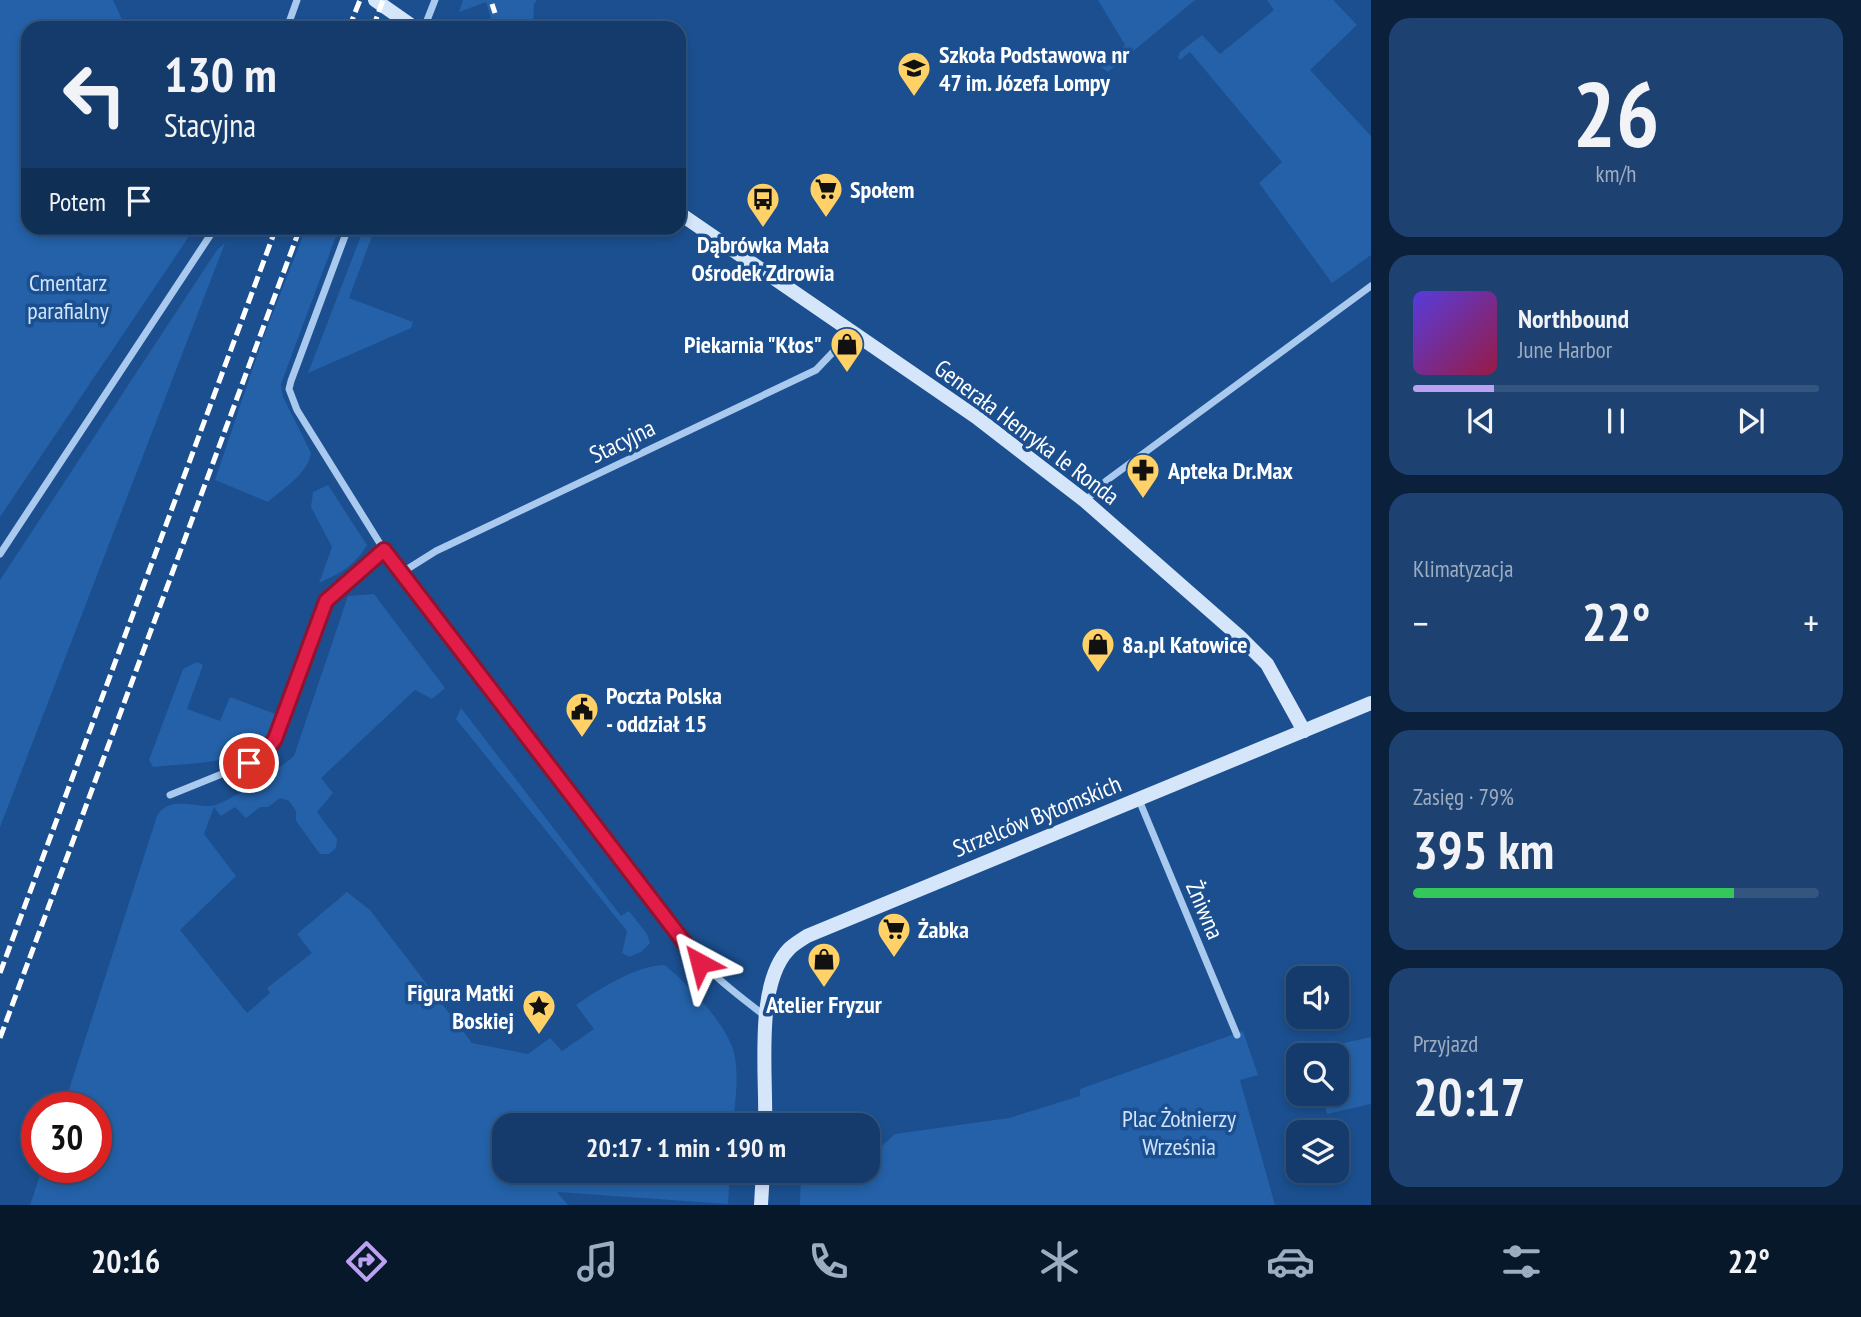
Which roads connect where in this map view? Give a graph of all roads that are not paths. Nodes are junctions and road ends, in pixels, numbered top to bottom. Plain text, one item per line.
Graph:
1 (297, 0) edge
2 (375, 0) edge
3 (435, 0) edge
4 (290, 21) edge
5 (405, 21) edge
6 (427, 21) edge
7 (686, 218) edge
8 (210, 235) edge
9 (345, 235) edge
10 (1371, 286) edge
11 (848, 330) junction
12 (1085, 501) junction
13 (384, 550) junction
14 (0, 554) edge
15 (401, 573) junction
16 (1371, 703) edge
17 (1304, 731) junction
18 (170, 795) dead end
19 (1138, 799) junction
20 (765, 1016) junction
21 (1237, 1035) dead end
22 (765, 1113) edge
23 (762, 1183) edge
24 (761, 1205) edge

1 - 4 street
2 - 5 street
3 - 6 street
7 - 11 street, Generała Henryka le Ronda
8 - 14 street
9 - 13 street
10 - 12 street
11 - 12 street, Generała Henryka le Ronda
11 - 15 street, Stacyjna
12 - 17 street, Generała Henryka le Ronda
13 - 15 street
13 - 18 street
15 - 20 street
16 - 17 street, Strzelców Bytomskich
17 - 19 street, Strzelców Bytomskich
19 - 20 street, Strzelców Bytomskich
19 - 21 street, Żniwna
20 - 22 street, Strzelców Bytomskich
23 - 24 street

